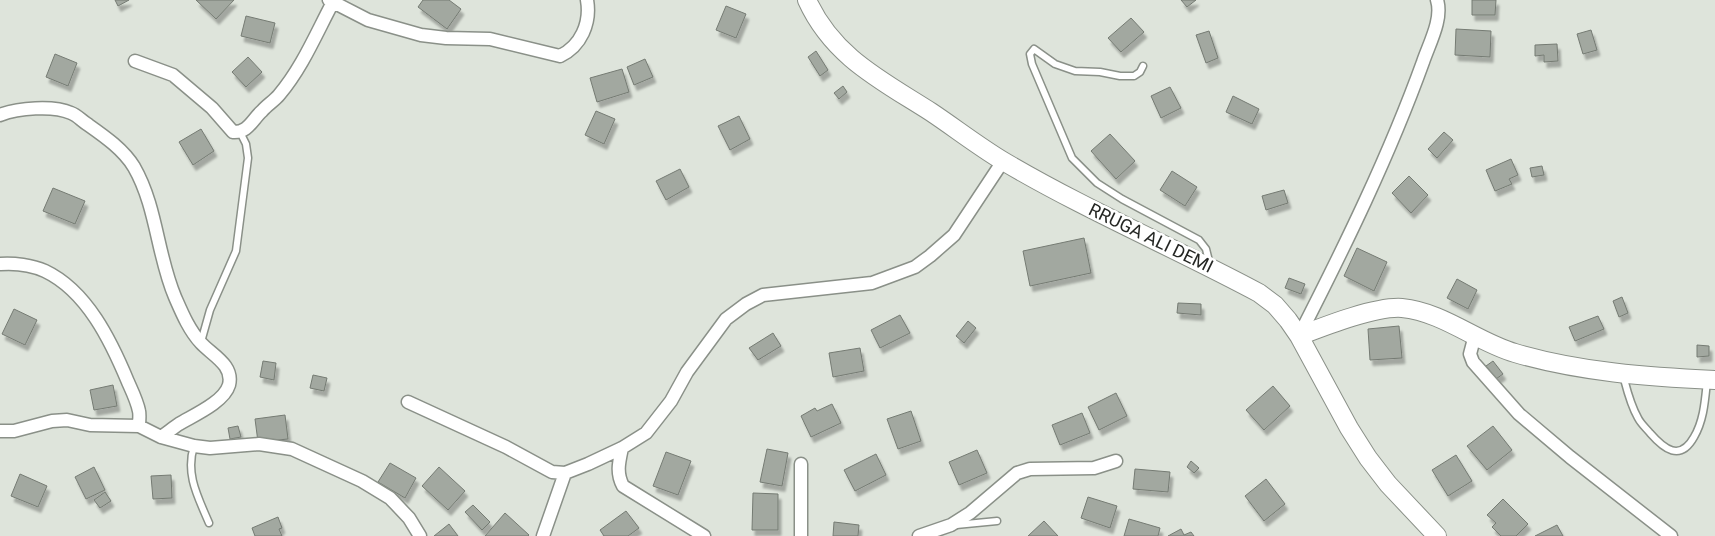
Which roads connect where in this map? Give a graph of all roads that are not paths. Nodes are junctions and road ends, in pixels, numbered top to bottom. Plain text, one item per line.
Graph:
1 (587, 0) edge
2 (807, 0) edge
3 (1437, 0) edge
4 (331, 1) edge
5 (136, 61) dead end
6 (1143, 66) dead end
7 (0, 115) edge
8 (240, 132) junction
9 (1003, 161) junction
10 (0, 264) edge
11 (1211, 268) junction
12 (1475, 335) junction
13 (1299, 336) junction
14 (201, 343) junction
15 (1623, 374) junction
16 (1711, 380) edge
17 (408, 402) dead end
18 (139, 426) junction
19 (0, 431) edge
20 (161, 438) junction
21 (194, 446) junction
22 (622, 448) junction
23 (1116, 461) dead end
24 (801, 464) dead end
25 (565, 472) junction
26 (997, 522) dead end
27 (209, 523) dead end
28 (951, 525) junction
29 (420, 536) edge
30 (543, 536) edge
31 (704, 536) edge
32 (800, 536) edge
33 (919, 536) edge
34 (1437, 536) edge
35 (1671, 536) edge

1 - 4 street
2 - 9 main road, RRUGA ALI DEMI
3 - 13 street
4 - 8 street
5 - 8 street
6 - 11 lane
7 - 14 street
8 - 14 lane
9 - 11 main road, RRUGA ALI DEMI
9 - 22 street
10 - 18 street
11 - 13 main road, RRUGA ALI DEMI
12 - 13 main road
12 - 15 main road
12 - 35 street
13 - 34 main road, RRUGA ALI DEMI
14 - 20 street
15 - 16 main road
15 - 16 lane
17 - 25 street
18 - 19 street
18 - 20 street
20 - 21 street
21 - 27 lane
21 - 29 street
22 - 25 street
22 - 31 street
23 - 28 street
24 - 32 street
25 - 30 street
26 - 28 lane
28 - 33 street

